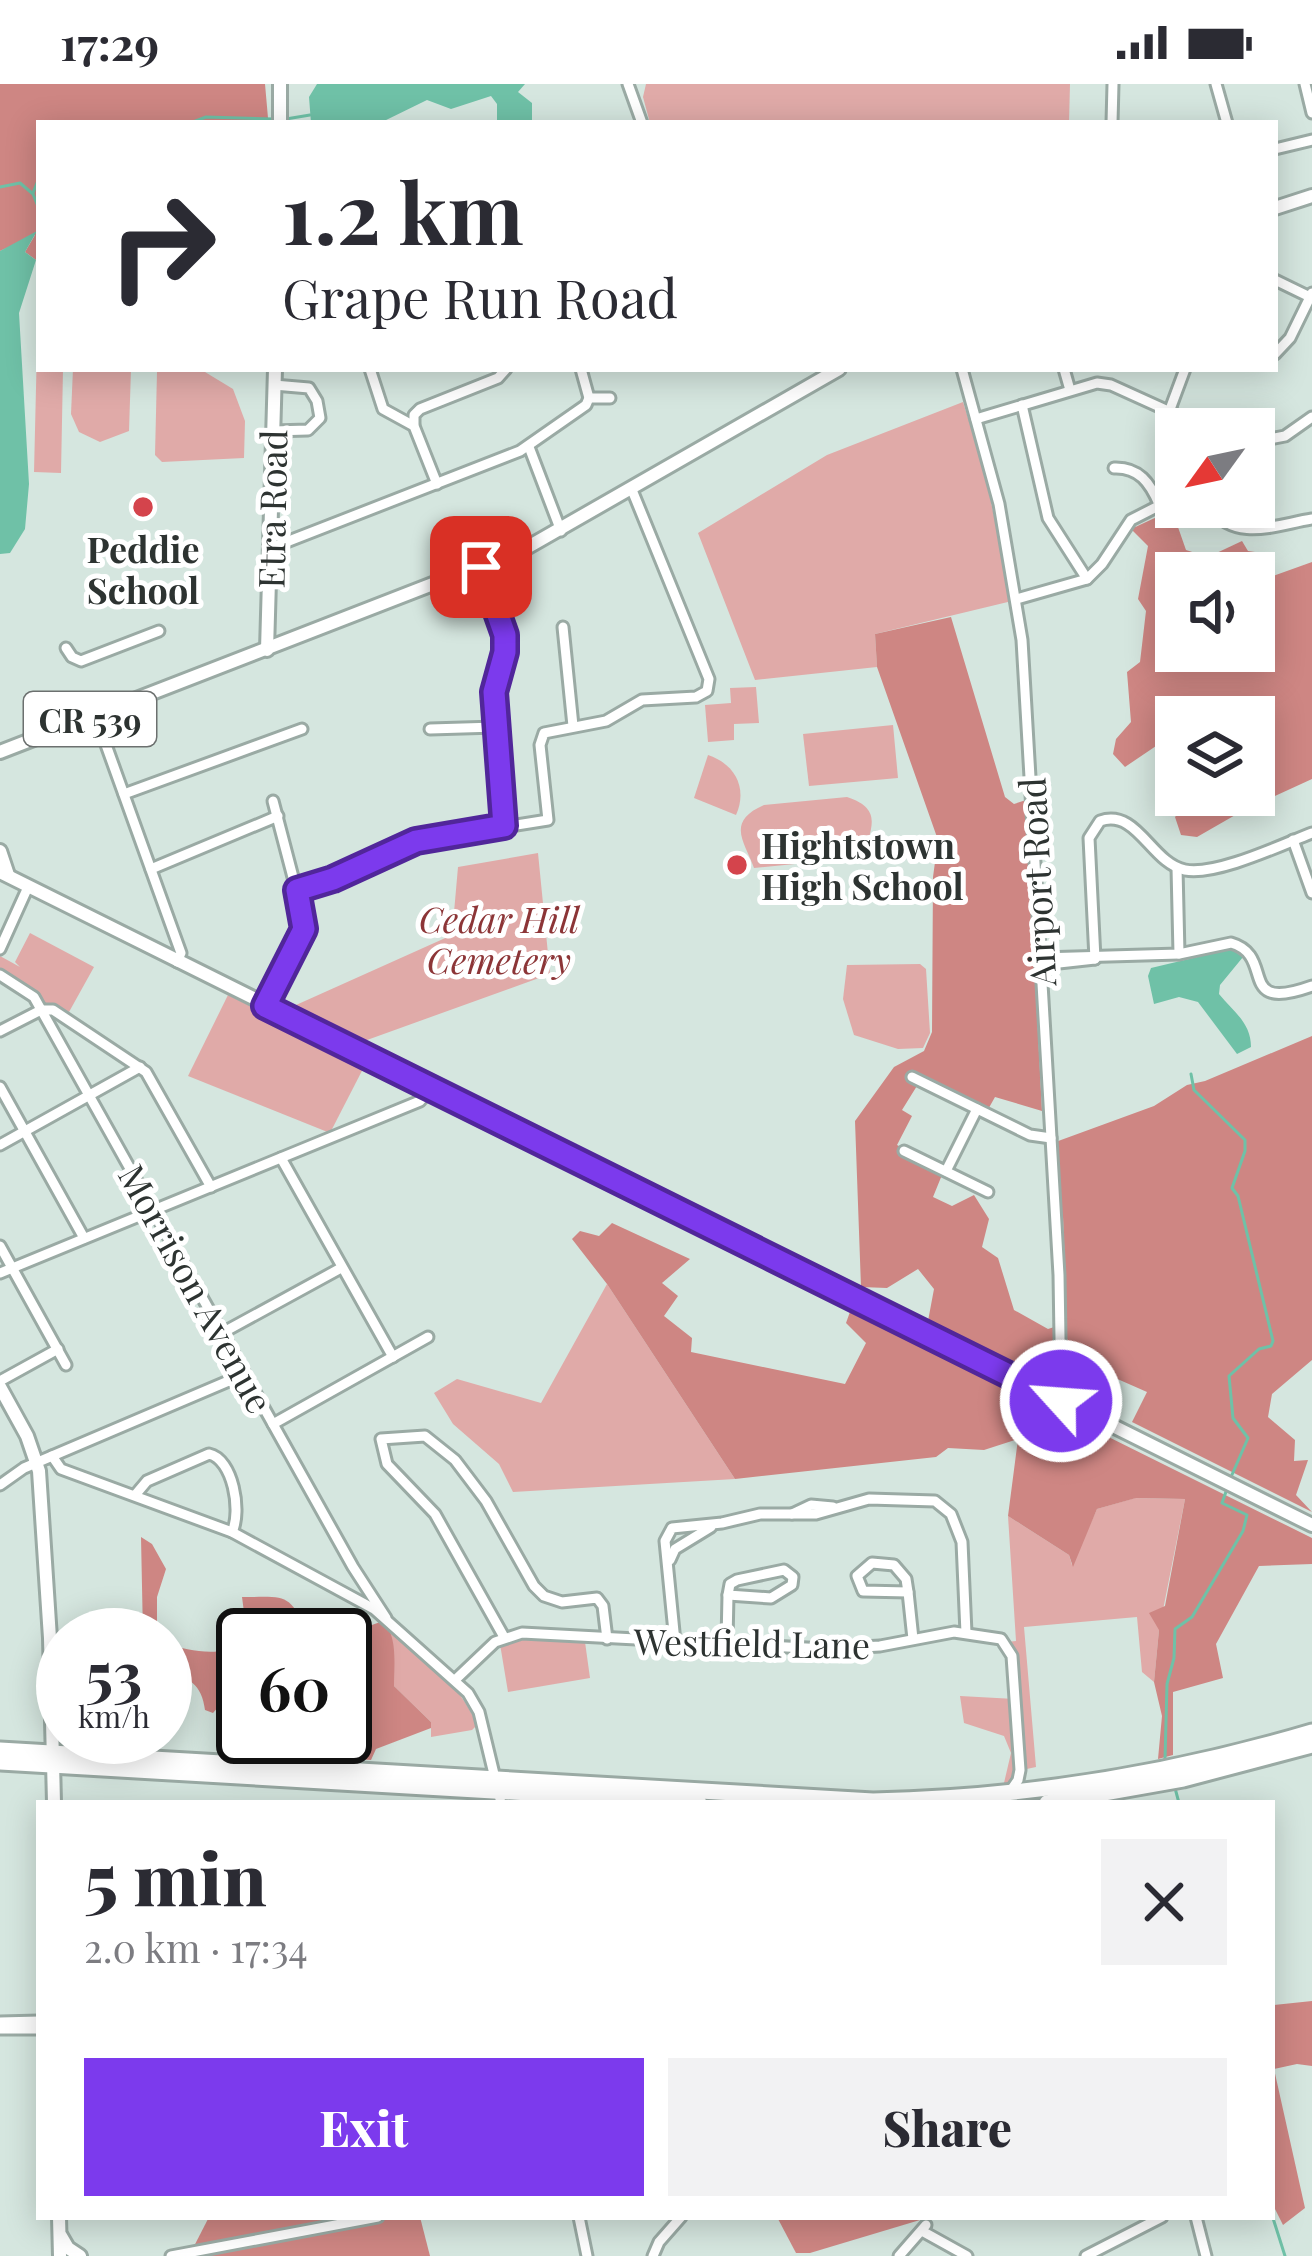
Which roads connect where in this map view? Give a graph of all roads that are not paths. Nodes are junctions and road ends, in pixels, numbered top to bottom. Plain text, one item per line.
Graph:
1 (280, 84) edge
2 (628, 84) edge
3 (1113, 84) edge
4 (1216, 84) edge
5 (1305, 84) edge
6 (1312, 113) edge
7 (280, 120) edge
8 (641, 120) edge
9 (1112, 120) edge
10 (1226, 120) edge
11 (1312, 140) edge
12 (1278, 148) edge
13 (1312, 196) edge
14 (1278, 207) edge
15 (1278, 281) edge
16 (1311, 295) edge
17 (1278, 351) edge
18 (274, 372) edge
19 (371, 372) edge
20 (503, 372) edge
21 (582, 372) edge
22 (834, 372) edge
23 (963, 372) edge
24 (1065, 372) edge
25 (1184, 372) edge
26 (274, 385) junction
27 (1070, 390) junction
28 (589, 398) junction
29 (610, 398) dead end
30 (1022, 405) junction
31 (1160, 408) edge
32 (1170, 408) edge
33 (1312, 417) edge
34 (976, 419) junction
35 (415, 426) junction
36 (273, 431) junction
37 (1275, 438) edge
38 (529, 447) junction
39 (1114, 468) dead end
40 (437, 484) junction
41 (632, 490) junction
42 (1155, 498) edge
43 (1155, 506) edge
44 (1312, 519) edge
45 (1275, 525) edge
46 (561, 530) junction
47 (272, 548) junction
48 (481, 567) junction
49 (1087, 579) junction
50 (1017, 599) junction
51 (563, 627) dead end
52 (159, 631) dead end
53 (66, 648) dead end
54 (267, 650) junction
55 (96, 717) junction
56 (573, 726) junction
57 (496, 727) junction
58 (302, 729) dead end
59 (430, 729) dead end
60 (0, 752) edge
61 (124, 794) junction
62 (274, 801) dead end
63 (278, 816) junction
64 (504, 826) junction
65 (1312, 833) edge
66 (1293, 840) junction
67 (0, 851) edge
68 (1178, 868) junction
69 (151, 869) junction
70 (4, 874) edge
71 (28, 887) junction
72 (297, 890) junction
73 (1312, 893) edge
74 (0, 949) edge
75 (1179, 954) junction
76 (1095, 958) junction
77 (177, 962) junction
78 (1041, 962) junction
79 (0, 975) edge
80 (1312, 986) edge
81 (265, 1006) junction
82 (41, 1010) junction
83 (0, 1031) edge
84 (140, 1067) junction
85 (911, 1077) dead end
86 (0, 1087) edge
87 (431, 1088) junction
88 (89, 1095) junction
89 (977, 1109) junction
90 (25, 1132) junction
91 (1051, 1138) junction
92 (0, 1145) edge
93 (904, 1151) dead end
94 (281, 1158) junction
95 (946, 1172) junction
96 (211, 1186) junction
97 (988, 1192) dead end
98 (153, 1210) junction
99 (84, 1238) junction
100 (0, 1246) edge
101 (12, 1268) junction
102 (341, 1268) junction
103 (0, 1273) edge
104 (222, 1334) junction
105 (428, 1337) dead end
106 (58, 1349) junction
107 (393, 1357) junction
108 (67, 1365) dead end
109 (245, 1374) junction
110 (0, 1384) edge
111 (1061, 1401) junction
112 (273, 1424) junction
113 (52, 1456) junction
114 (37, 1463) junction
115 (61, 1469) junction
116 (0, 1486) edge
117 (136, 1494) junction
118 (722, 1523) junction
119 (1312, 1526) edge
120 (232, 1532) junction
121 (670, 1564) junction
122 (353, 1567) junction
123 (908, 1592) junction
124 (349, 1593) junction
125 (728, 1595) junction
126 (45, 1608) edge
127 (386, 1618) junction
128 (966, 1633) junction
129 (505, 1636) junction
130 (607, 1639) junction
131 (913, 1640) junction
132 (728, 1641) junction
133 (676, 1642) junction
134 (455, 1680) junction
135 (1312, 1732) edge
136 (1312, 1744) edge
137 (0, 1750) edge
138 (36, 1755) edge
139 (36, 1759) edge
140 (0, 1762) edge
141 (54, 1764) edge
142 (145, 1764) edge
143 (1020, 1770) junction
144 (1099, 1789) junction
145 (498, 1791) edge
146 (1005, 1795) junction
147 (1041, 1797) edge
148 (755, 1799) edge
149 (54, 1800) edge
150 (649, 1800) edge
151 (802, 1800) edge
152 (943, 1800) edge
153 (0, 2025) edge
154 (36, 2025) edge
155 (362, 2220) edge
156 (580, 2220) edge
157 (678, 2220) edge
158 (1156, 2220) edge
159 (1197, 2220) edge
160 (59, 2222) edge
161 (60, 2256) edge
162 (80, 2256) edge
163 (171, 2256) edge
164 (586, 2256) edge
165 (653, 2256) edge
166 (899, 2256) edge
167 (967, 2256) edge
168 (1086, 2256) edge
169 (1207, 2256) edge

1 - 7 main road
2 - 8 street
3 - 9 street
4 - 10 street
5 - 6 street
11 - 12 street
13 - 14 main road
15 - 16 street
16 - 17 street
18 - 26 main road, Etra Road
19 - 35 street
20 - 35 street
21 - 28 street
22 - 41 main road, CR 539
23 - 34 street, Airport Road
24 - 27 street
25 - 32 street
26 - 36 main road, Etra Road
26 - 36 street
27 - 30 street
27 - 31 street
28 - 29 street
28 - 38 street
30 - 34 street
30 - 49 street
33 - 37 street
34 - 50 street, Airport Road
35 - 40 street
36 - 47 main road, Etra Road
38 - 40 street
38 - 46 street
39 - 42 street
40 - 47 street
41 - 46 main road, CR 539
41 - 56 street
43 - 49 street
44 - 45 street
46 - 48 main road, CR 539
47 - 54 main road, Etra Road
48 - 54 main road, CR 539
48 - 57 street
49 - 50 street
50 - 78 street, Airport Road
51 - 56 street
52 - 53 street
54 - 55 main road, CR 539
55 - 60 main road, CR 539
55 - 61 street
56 - 64 street
57 - 59 street
57 - 64 street
58 - 61 street
61 - 69 street
62 - 63 street
63 - 69 street
63 - 72 street
64 - 72 street
65 - 66 street
66 - 68 street
66 - 73 street
67 - 70 main road
68 - 75 street
68 - 76 street
69 - 77 street
70 - 71 main road
71 - 74 street
71 - 77 main road
72 - 81 street
75 - 76 street
75 - 80 street
76 - 78 street
77 - 81 main road
78 - 91 street, Airport Road
79 - 82 street
81 - 87 main road
82 - 83 street
82 - 84 street
82 - 88 street, Morrison Avenue
84 - 88 street
84 - 96 street
85 - 89 street
86 - 90 street
87 - 94 street
87 - 111 main road
88 - 90 street
88 - 98 street, Morrison Avenue
89 - 91 street
89 - 95 street
90 - 92 street
90 - 99 street
91 - 111 street, Airport Road
93 - 95 street
94 - 96 street
94 - 102 street
95 - 97 street
96 - 98 street
98 - 99 street
98 - 104 street, Morrison Avenue
99 - 101 street
100 - 101 street
101 - 103 street
101 - 106 street
102 - 104 street
102 - 107 street
104 - 109 street, Morrison Avenue
105 - 107 street
106 - 108 street
106 - 110 street
107 - 112 street
109 - 112 street, Morrison Avenue
109 - 113 street
110 - 114 main road
111 - 119 main road
112 - 122 street, Morrison Avenue
113 - 114 street
113 - 115 street
114 - 115 street
114 - 116 street
114 - 126 main road
115 - 117 street
117 - 120 street
117 - 120 street
118 - 121 street
118 - 121 street
118 - 128 street
120 - 124 street
121 - 133 street
122 - 124 street
122 - 127 street, Morrison Avenue
123 - 123 street
123 - 131 street
124 - 127 street
125 - 125 street
125 - 132 street
127 - 134 street
128 - 131 street, Westfield Lane
128 - 143 street
129 - 130 street, Westfield Lane
129 - 130 street
129 - 134 street
130 - 133 street, Westfield Lane
131 - 132 street, Westfield Lane
132 - 133 street, Westfield Lane
134 - 145 street
135 - 144 highway
136 - 144 highway
137 - 138 highway
139 - 140 highway
141 - 149 main road
142 - 145 highway
143 - 146 street
143 - 147 street
144 - 147 highway
145 - 148 highway
145 - 150 highway
146 - 147 highway
146 - 152 highway
148 - 151 highway
153 - 154 street
155 - 163 street
156 - 164 street
157 - 165 street
158 - 168 street
159 - 169 street
160 - 161 main road
160 - 162 main road
166 - 167 street

